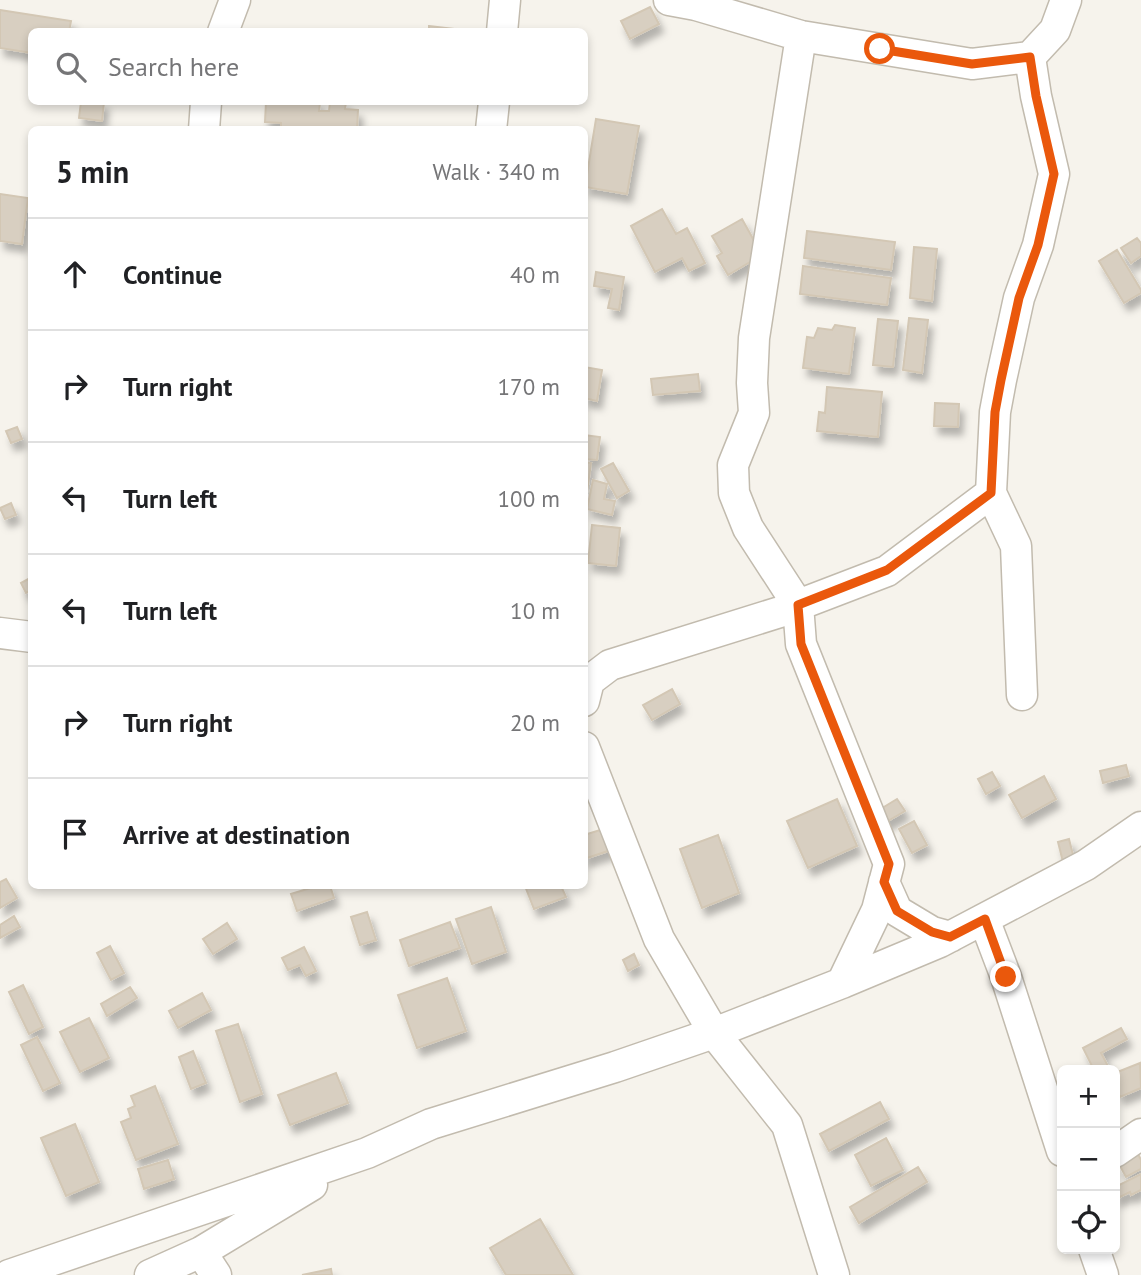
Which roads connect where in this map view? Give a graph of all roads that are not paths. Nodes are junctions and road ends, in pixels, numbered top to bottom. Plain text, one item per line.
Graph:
1 (235, 0) edge
2 (505, 0) edge
3 (669, 0) edge
4 (1066, 0) edge
5 (224, 28) edge
6 (502, 28) edge
7 (801, 36) junction
8 (1030, 57) junction
9 (206, 105) edge
10 (494, 105) edge
11 (204, 126) edge
12 (491, 126) edge
13 (991, 493) junction
14 (798, 605) junction
15 (0, 633) edge
16 (28, 636) edge
17 (588, 685) edge
18 (1022, 695) dead end
19 (588, 757) edge
20 (1141, 827) edge
21 (884, 882) junction
22 (985, 919) junction
23 (950, 937) junction
24 (842, 983) junction
25 (714, 1033) junction
26 (1057, 1135) edge
27 (1141, 1135) edge
28 (1120, 1149) edge
29 (367, 1153) junction
30 (1096, 1254) edge
31 (208, 1263) edge
32 (9, 1275) edge
33 (150, 1275) edge
34 (834, 1275) edge
35 (1102, 1275) edge

1 - 5 street
2 - 6 street
3 - 7 street
4 - 8 street
7 - 8 street
7 - 14 street
8 - 13 street
9 - 11 street
10 - 12 street
13 - 14 street
13 - 18 street
14 - 17 street
14 - 21 street
15 - 16 street
19 - 25 street
20 - 22 street
21 - 23 street
21 - 24 street
22 - 23 street
22 - 26 street
23 - 24 street
24 - 25 street
25 - 29 street
25 - 34 street
27 - 28 street
29 - 31 street
29 - 32 street
30 - 35 street
31 - 33 street

